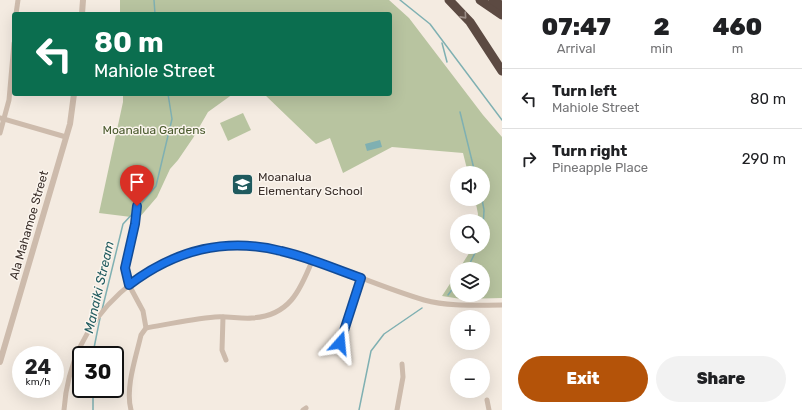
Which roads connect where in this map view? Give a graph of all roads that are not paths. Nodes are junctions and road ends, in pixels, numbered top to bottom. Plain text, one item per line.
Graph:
1 (18, 0) edge
2 (83, 0) edge
3 (449, 0) edge
4 (480, 0) edge
5 (493, 0) edge
6 (502, 6) edge
7 (16, 12) edge
8 (82, 12) edge
9 (502, 15) edge
10 (12, 68) edge
11 (502, 71) edge
12 (74, 96) edge
13 (2, 118) edge
14 (0, 133) edge
15 (66, 137) junction
16 (138, 198) dead end
17 (312, 261) junction
18 (361, 278) junction
19 (129, 285) junction
20 (502, 305) edge
21 (223, 317) junction
22 (146, 328) junction
23 (340, 343) dead end
24 (226, 360) dead end
25 (0, 362) edge
26 (402, 364) dead end
27 (487, 400) dead end
28 (64, 410) edge
29 (131, 410) edge
30 (397, 410) edge
31 (489, 410) edge

1 - 7 street
2 - 8 street
3 -> 11 highway
4 - 9 highway
5 - 6 highway
10 - 13 street
12 - 15 street, Ala Mahamoe Street
13 - 14 street
13 - 15 street
15 - 25 street, Ala Mahamoe Street
16 - 19 street
17 - 18 street
17 - 19 street
17 - 21 street
18 - 20 street
18 - 23 street
19 - 22 street
19 - 28 street
21 - 22 street
21 - 24 street
22 - 29 street
26 - 30 street
27 - 31 street

